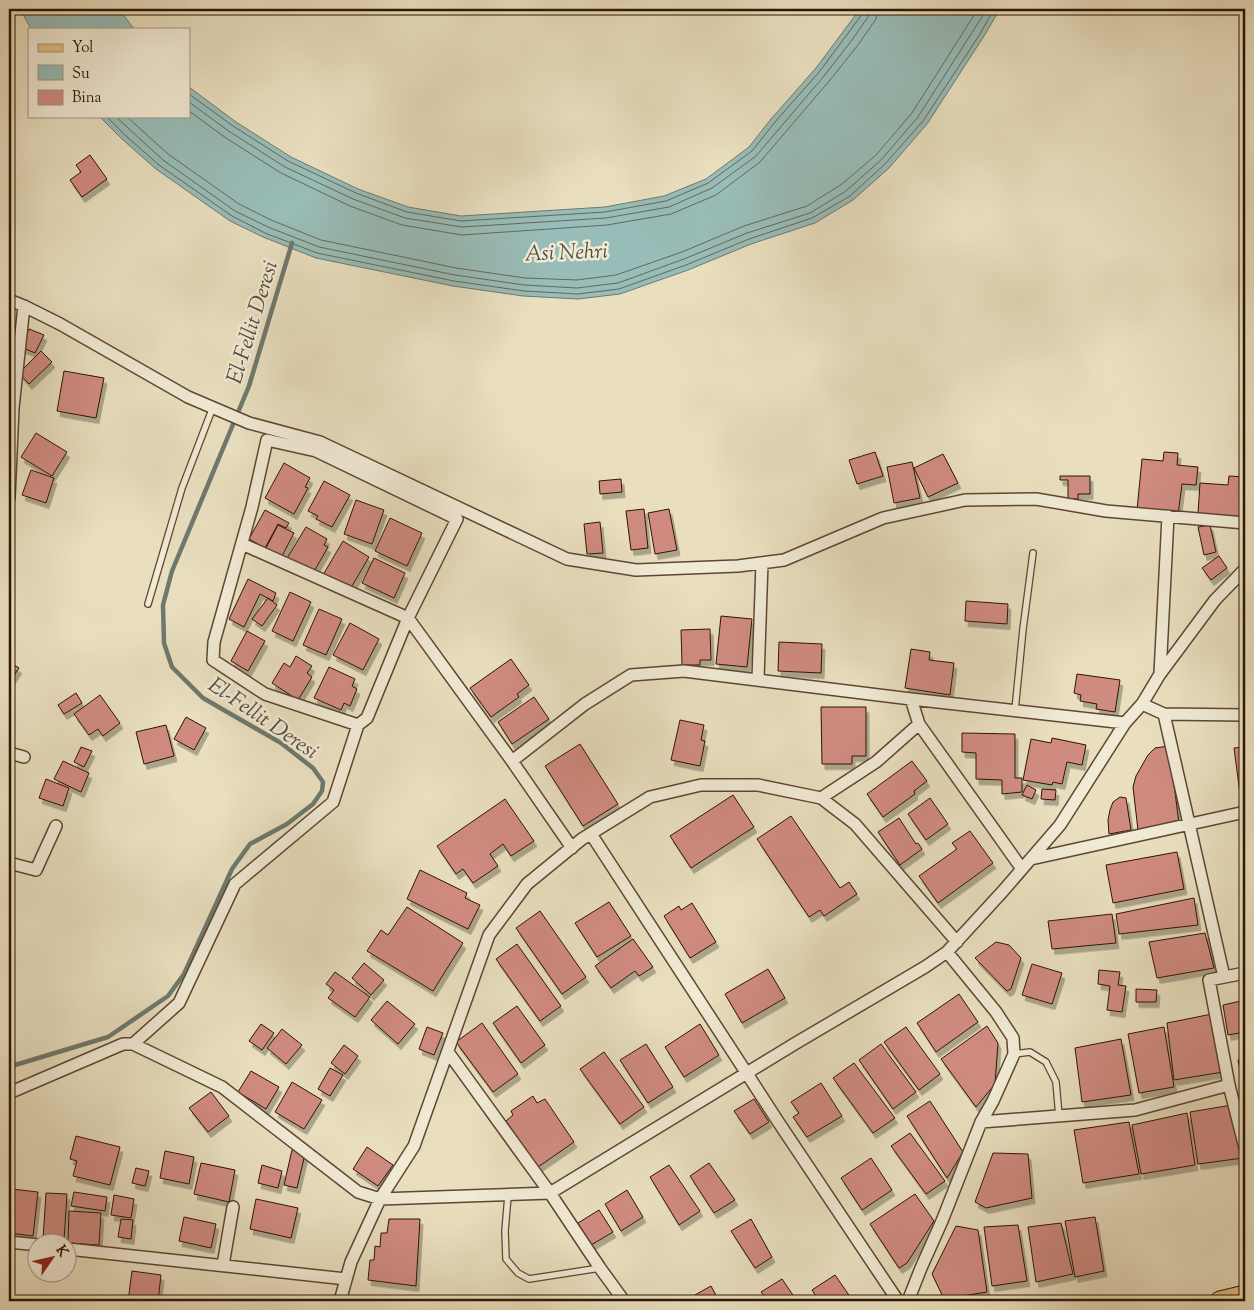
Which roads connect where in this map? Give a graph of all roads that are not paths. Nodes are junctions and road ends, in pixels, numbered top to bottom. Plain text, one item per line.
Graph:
1 (9, 300) edge
2 (24, 306) junction
3 (213, 408) junction
4 (268, 435) junction
5 (9, 498) edge
6 (1168, 516) junction
7 (1245, 523) edge
8 (242, 544) junction
9 (1033, 553) dead end
10 (762, 563) junction
11 (1245, 569) edge
12 (148, 604) dead end
13 (408, 618) junction
14 (1160, 674) junction
15 (758, 680) junction
16 (911, 699) junction
17 (1142, 704) junction
18 (1015, 710) junction
19 (1164, 714) junction
20 (1245, 715) edge
21 (1125, 723) junction
22 (919, 724) junction
23 (358, 726) junction
24 (9, 753) edge
25 (24, 757) dead end
26 (512, 761) junction
27 (821, 798) junction
28 (1245, 812) edge
29 (1189, 824) junction
30 (56, 826) dead end
31 (591, 834) junction
32 (572, 848) junction
33 (1031, 859) junction
34 (9, 862) edge
35 (1022, 869) junction
36 (957, 942) junction
37 (947, 952) junction
38 (1245, 973) edge
39 (1224, 977) junction
40 (133, 1044) junction
41 (448, 1052) junction
42 (1014, 1054) junction
43 (747, 1074) junction
44 (1229, 1086) junction
45 (9, 1092) edge
46 (1058, 1116) junction
47 (981, 1122) junction
48 (1245, 1148) edge
49 (550, 1193) junction
50 (508, 1196) junction
51 (380, 1199) junction
52 (233, 1207) dead end
53 (9, 1242) edge
54 (28, 1244) edge
55 (78, 1250) edge
56 (223, 1265) junction
57 (600, 1268) junction
58 (346, 1278) junction
59 (1245, 1295) edge
60 (340, 1301) edge
61 (624, 1301) edge
62 (898, 1301) edge
63 (908, 1301) edge
64 (1220, 1301) edge

1 - 2 street
2 - 3 street
2 - 5 street
3 - 4 street
3 - 12 lane
4 - 8 street
4 - 10 street
4 - 13 street
6 - 7 street
6 - 10 street
6 - 14 street
8 - 13 street
8 - 23 street
9 - 18 lane
10 - 15 street
11 - 14 street
13 - 23 street
13 - 26 street
14 - 17 street
15 - 16 street
15 - 26 street
16 - 18 street
16 - 22 street
17 - 19 street
17 - 21 street
18 - 21 street
19 - 20 street
19 - 29 street
21 - 33 street
22 - 27 street
22 - 35 street
23 - 40 street
24 - 25 street
26 - 32 street
27 - 31 street
27 - 36 street
28 - 29 street
29 - 33 street
29 - 39 street
30 - 34 street
31 - 32 street
31 - 43 street
32 - 41 street
33 - 35 street
35 - 36 street
36 - 37 street
37 - 42 street
37 - 43 street
38 - 39 street
39 - 44 street
40 - 45 street
40 - 51 street
41 - 49 street
41 - 51 street
42 - 46 lane
42 - 47 street
43 - 49 street
43 - 62 street
44 - 46 street
44 - 48 street
46 - 47 street
47 - 63 street
49 - 50 street
49 - 57 street
50 - 51 street
50 - 57 lane
51 - 58 street
52 - 56 street
53 - 54 street
55 - 56 street
56 - 58 street
57 - 61 street
58 - 60 street
59 - 64 main road

